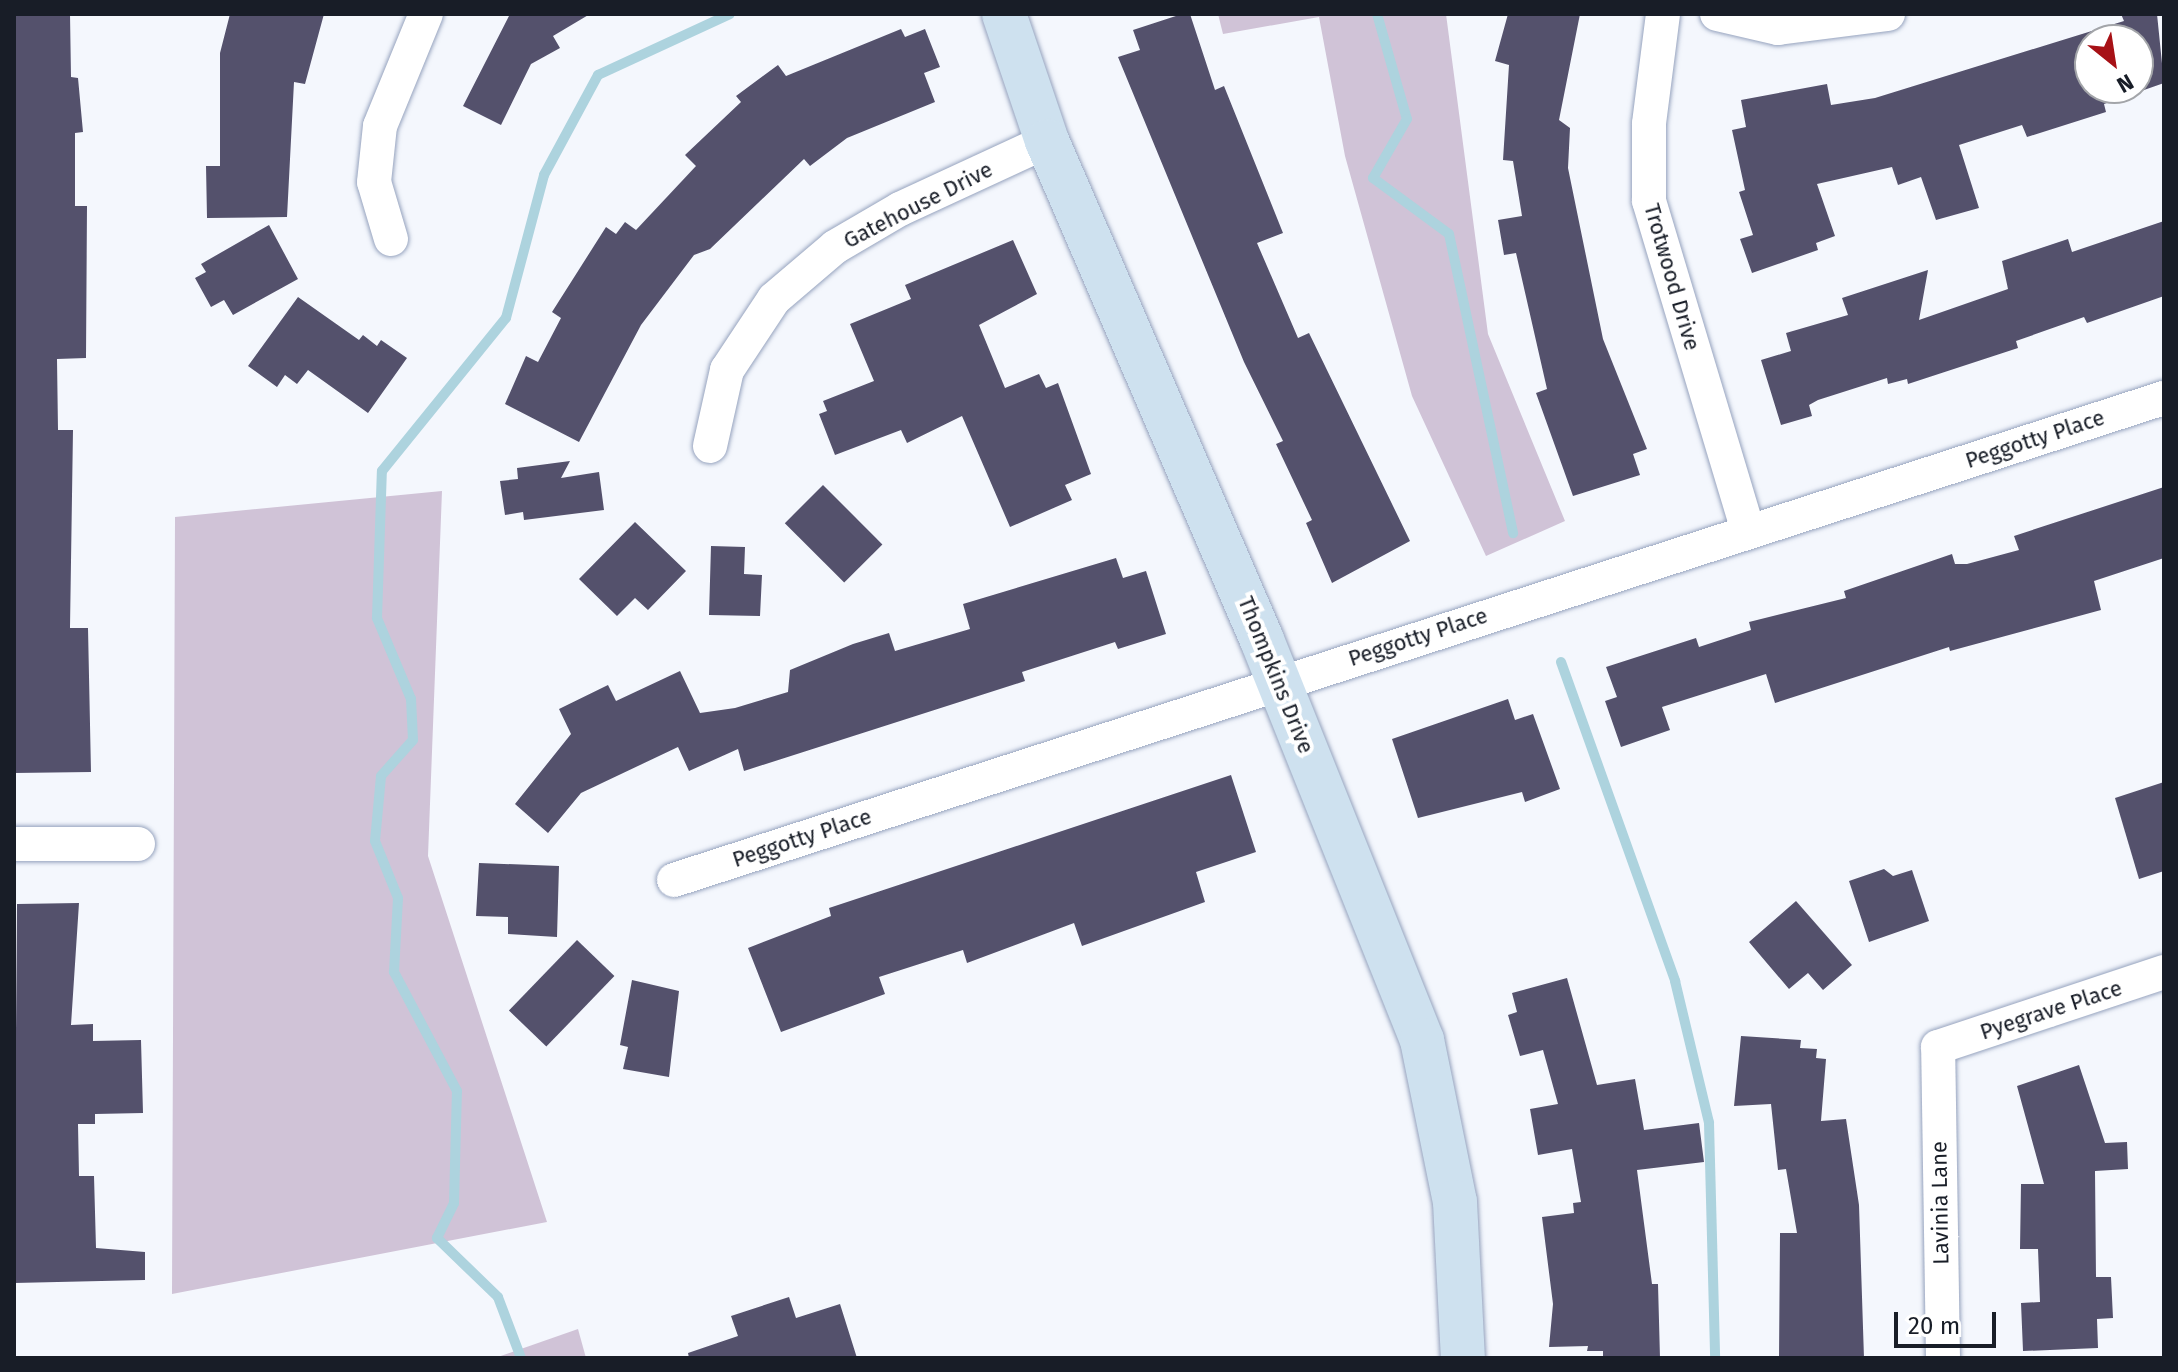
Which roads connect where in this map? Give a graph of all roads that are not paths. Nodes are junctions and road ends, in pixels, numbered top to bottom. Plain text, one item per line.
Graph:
1 (426, 14) edge
2 (1004, 14) edge
3 (1663, 14) edge
4 (1717, 14) edge
5 (1888, 14) edge
6 (1047, 141) junction
7 (391, 239) dead end
8 (2164, 398) edge
9 (710, 446) dead end
10 (1748, 532) junction
11 (1279, 682) junction
12 (14, 844) edge
13 (138, 844) dead end
14 (674, 880) dead end
15 (2164, 972) edge
16 (1938, 1047) joint
17 (1463, 1358) edge
18 (1943, 1358) edge

1 - 7 street
2 - 6 street, Thompkins Drive
3 - 10 street, Trotwood Drive
4 - 5 street
6 - 9 street, Gatehouse Drive
6 - 11 street, Thompkins Drive
8 - 10 street, Peggotty Place
10 - 11 street, Peggotty Place
11 - 14 street, Peggotty Place
11 - 17 street, Thompkins Drive
12 - 13 street
15 - 16 street, Pyegrave Place
16 - 18 street, Lavinia Lane

